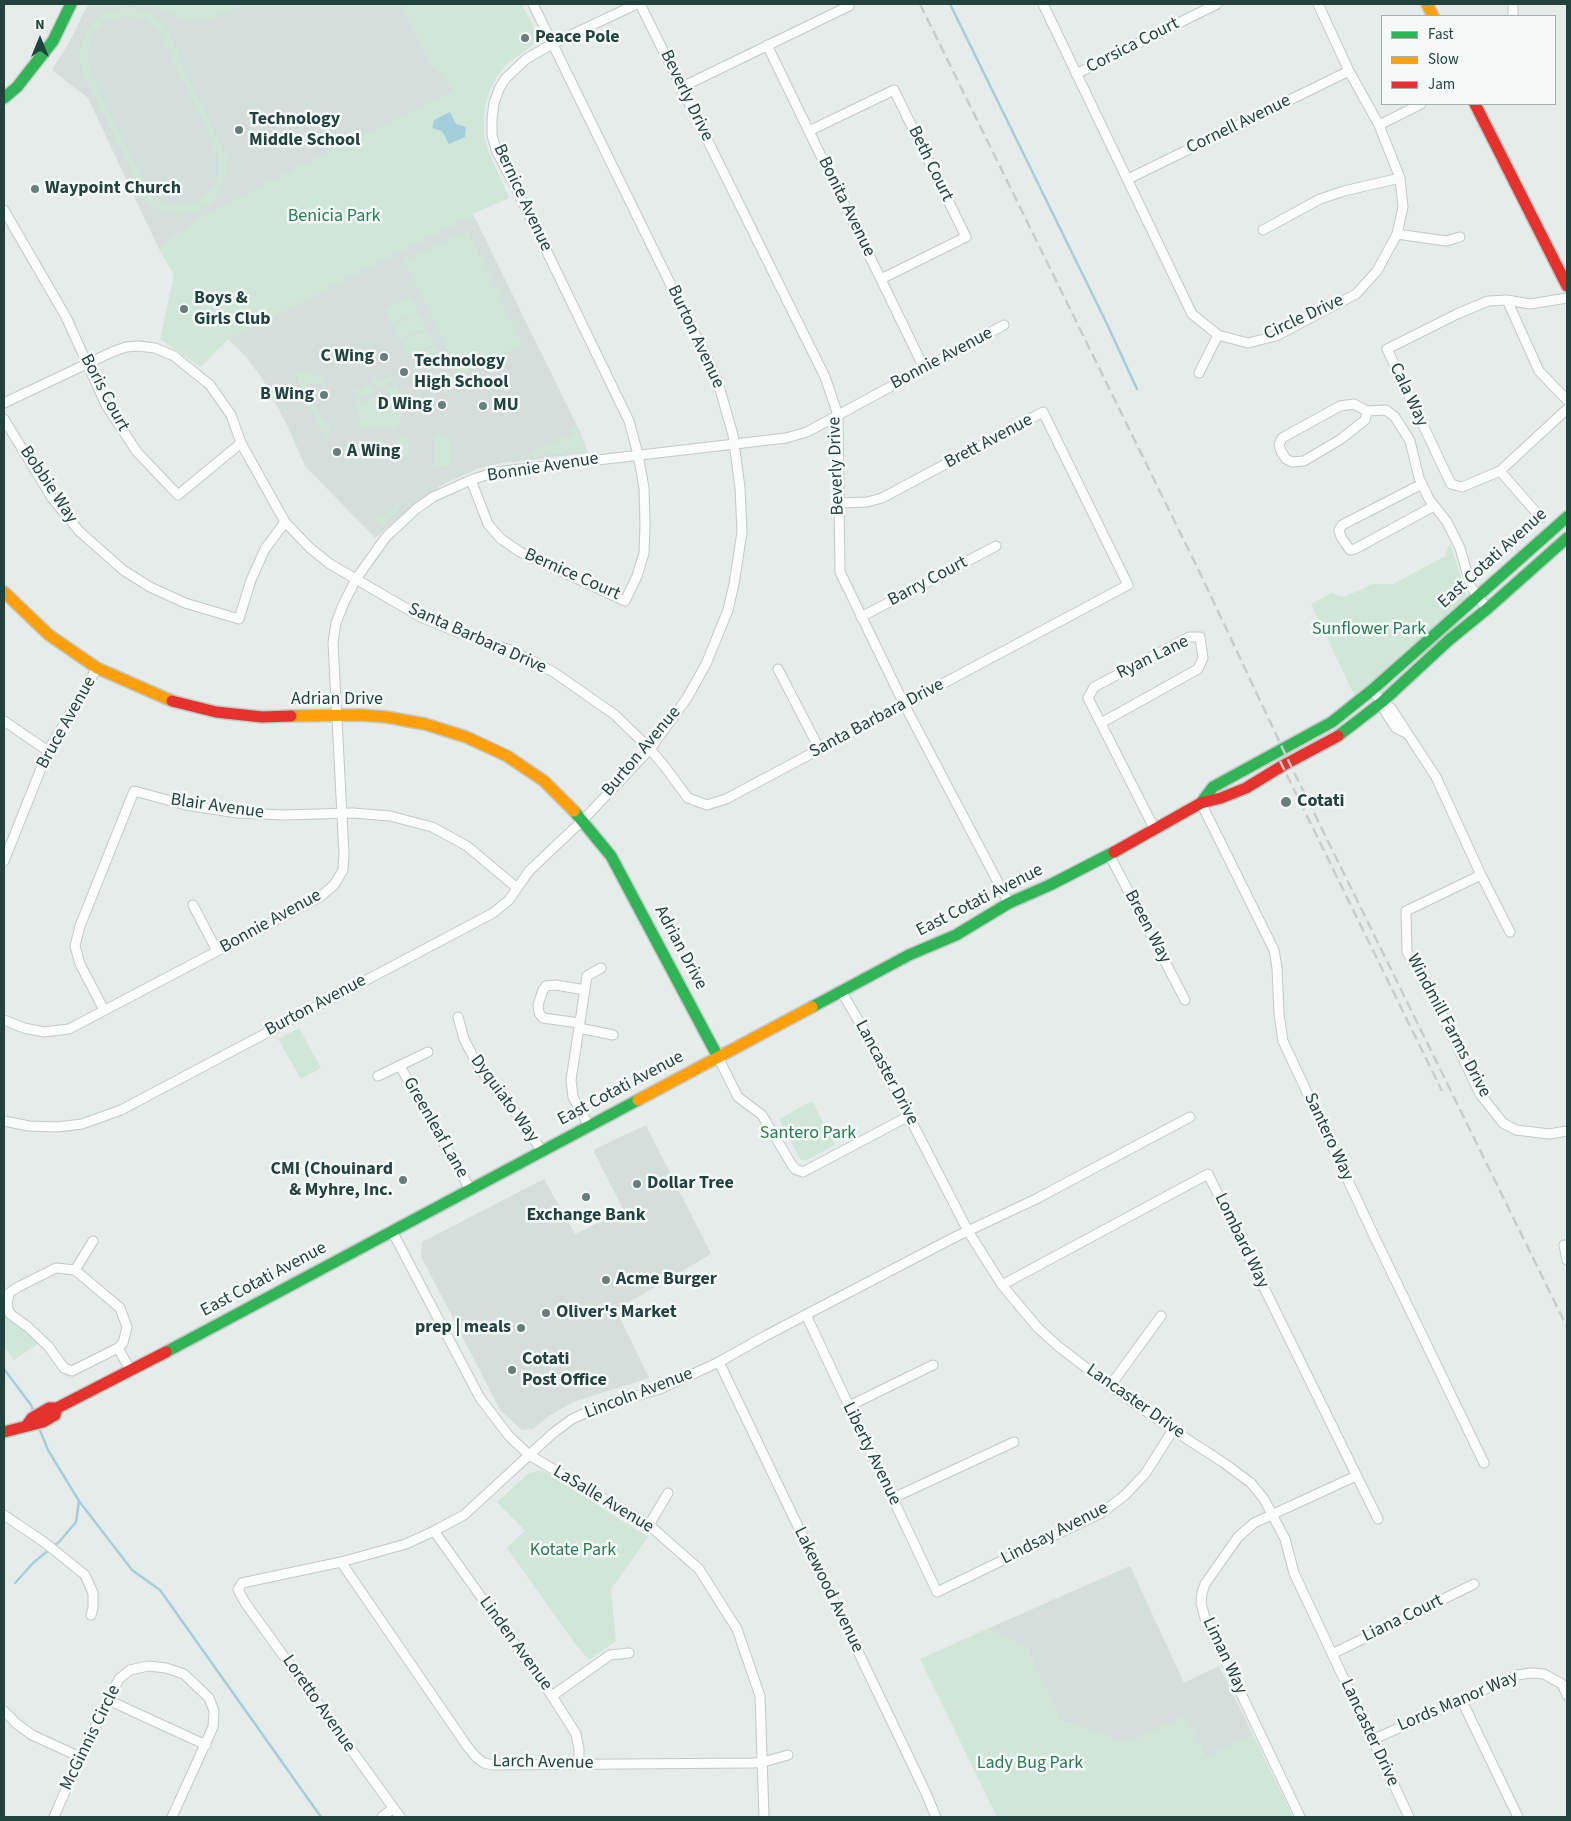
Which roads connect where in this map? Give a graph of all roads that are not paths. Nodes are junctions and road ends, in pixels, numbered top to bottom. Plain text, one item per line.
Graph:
1 (71, 4) edge
2 (533, 4) edge
3 (639, 4) edge
4 (1043, 4) edge
5 (1217, 4) edge
6 (1318, 4) edge
7 (849, 6) dead end
8 (552, 44) junction
9 (767, 45) junction
10 (1349, 71) junction
11 (1076, 74) junction
12 (682, 87) junction
13 (4, 98) edge
14 (1420, 105) edge
15 (1476, 105) edge
16 (1379, 125) junction
17 (809, 131) junction
18 (1400, 178) junction
19 (1128, 179) junction
20 (4, 210) edge
21 (1263, 230) dead end
22 (1397, 234) junction
23 (1460, 237) dead end
24 (881, 279) junction
25 (1567, 286) edge
26 (1567, 298) edge
27 (1508, 300) junction
28 (1004, 325) dead end
29 (1218, 335) junction
30 (88, 364) junction
31 (924, 368) junction
32 (1198, 373) dead end
33 (1567, 400) edge
34 (4, 403) edge
35 (1567, 409) edge
36 (1368, 411) junction
37 (838, 415) junction
38 (4, 419) edge
39 (241, 443) junction
40 (735, 444) junction
41 (638, 454) junction
42 (1500, 471) junction
43 (471, 480) junction
44 (1422, 484) junction
45 (839, 503) junction
46 (1434, 506) junction
47 (1567, 516) edge
48 (1541, 518) dead end
49 (285, 522) junction
50 (1567, 538) edge
51 (996, 546) dead end
52 (356, 579) junction
53 (1128, 585) joint
54 (4, 592) edge
55 (1477, 597) junction
56 (1487, 609) junction
57 (861, 617) junction
58 (97, 668) junction
59 (778, 669) dead end
60 (1372, 690) junction
61 (1382, 702) junction
62 (904, 704) junction
63 (336, 716) junction
64 (4, 721) edge
65 (1101, 722) junction
66 (650, 749) junction
67 (820, 750) junction
68 (48, 751) junction
69 (1201, 803) junction
70 (342, 813) junction
71 (583, 820) junction
72 (1155, 830) junction
73 (1109, 854) junction
74 (4, 861) edge
75 (1481, 875) junction
76 (518, 888) junction
77 (1009, 903) junction
78 (193, 905) dead end
79 (1510, 932) dead end
80 (217, 951) junction
81 (601, 968) dead end
82 (585, 990) junction
83 (842, 991) junction
84 (1185, 1000) dead end
85 (104, 1010) junction
86 (458, 1017) dead end
87 (4, 1020) edge
88 (579, 1026) junction
89 (614, 1035) dead end
90 (428, 1052) dead end
91 (718, 1057) junction
92 (400, 1066) junction
93 (378, 1076) dead end
94 (909, 1116) junction
95 (1190, 1117) dead end
96 (4, 1121) edge
97 (589, 1126) junction
98 (1567, 1131) edge
99 (542, 1151) junction
100 (470, 1190) junction
101 (392, 1231) junction
102 (968, 1231) junction
103 (93, 1241) dead end
104 (1564, 1245) dead end
105 (1567, 1260) edge
106 (75, 1270) junction
107 (1002, 1285) junction
108 (806, 1316) junction
109 (1162, 1316) dead end
110 (118, 1348) junction
111 (719, 1362) junction
112 (933, 1365) dead end
113 (131, 1371) junction
114 (1110, 1386) junction
115 (849, 1406) junction
116 (1173, 1430) junction
117 (4, 1432) edge
118 (1014, 1442) dead end
119 (529, 1456) junction
120 (1484, 1463) dead end
121 (1356, 1476) junction
122 (668, 1493) dead end
123 (893, 1498) junction
124 (1272, 1514) junction
125 (4, 1515) edge
126 (1378, 1519) dead end
127 (649, 1525) junction
128 (434, 1531) junction
129 (341, 1562) junction
130 (1474, 1584) dead end
131 (238, 1590) joint
132 (937, 1592) joint
133 (91, 1615) dead end
134 (630, 1653) dead end
135 (1332, 1654) junction
136 (1567, 1695) edge
137 (552, 1696) junction
138 (1461, 1699) junction
139 (108, 1700) junction
140 (4, 1711) edge
141 (1372, 1740) junction
142 (206, 1745) junction
143 (788, 1755) dead end
144 (80, 1757) junction
145 (763, 1762) junction
146 (579, 1764) junction
147 (392, 1809) junction
148 (54, 1817) edge
149 (172, 1817) edge
150 (382, 1817) edge
151 (400, 1817) edge
152 (764, 1817) edge
153 (936, 1817) edge
154 (1300, 1817) edge
155 (1409, 1817) edge
156 (1518, 1817) edge

1 - 13 main road
2 - 8 street, Burton Avenue
3 - 8 street, Bernice Avenue
3 - 12 street, Beverly Drive
4 - 11 street, Circle Drive
5 - 11 street, Corsica Court
6 - 10 street, Circle Drive
7 - 9 street
8 - 40 street, Burton Avenue
8 - 41 street, Bernice Avenue
9 - 12 street
9 - 17 street, Bonita Avenue
10 - 16 street, Circle Drive
10 - 19 street, Cornell Avenue
11 - 19 street, Circle Drive
12 - 37 street, Beverly Drive
14 - 16 street
15 - 25 main road
16 - 18 street, Circle Drive
17 - 24 street, Bonita Avenue
17 - 24 street, Beth Court
18 - 21 street
18 - 22 street, Circle Drive
19 - 29 street, Circle Drive
20 - 30 street, Boris Court
22 - 23 street
22 - 29 street, Circle Drive
24 - 31 street, Bonita Avenue
26 - 27 street, Cala Way
27 - 33 street
27 - 42 street, Cala Way
28 - 31 street, Bonnie Avenue
29 - 32 street
30 - 34 street, Santa Barbara Drive
30 - 39 street, Santa Barbara Drive
30 - 39 street, Boris Court
31 - 37 street, Bonnie Avenue
35 - 42 street
36 - 36 street
36 - 44 street
37 - 40 street, Bonnie Avenue
37 - 45 street, Beverly Drive
38 - 49 street, Bobbie Way
39 - 49 street, Santa Barbara Drive
40 - 41 street, Bonnie Avenue
40 - 66 street, Burton Avenue
41 - 43 street, Bonnie Avenue
41 - 43 street, Bernice Court
42 - 48 street
43 - 52 street, Bonnie Avenue
44 - 46 street
44 - 46 street
45 - 53 street, Brett Avenue
45 - 57 street, Beverly Drive
46 - 55 street
47 - 55 main road, East Cotati Avenue
49 - 52 street, Santa Barbara Drive
50 - 56 main road, East Cotati Avenue
51 - 57 street, Barry Court
52 - 63 street, Bonnie Avenue
52 - 66 street, Santa Barbara Drive
53 - 62 street, Santa Barbara Drive
54 - 58 main road, Adrian Drive
55 - 56 street
55 - 60 main road, East Cotati Avenue
56 - 61 main road, East Cotati Avenue
57 - 62 street, Beverly Drive
58 - 63 main road, Adrian Drive
58 - 68 street, Bruce Avenue
59 - 67 street
60 - 61 street
60 - 69 main road, East Cotati Avenue
61 - 69 main road, East Cotati Avenue
61 - 75 street
62 - 67 street, Santa Barbara Drive
62 - 77 street, Beverly Drive
63 - 70 street, Bonnie Avenue
63 - 71 main road, Adrian Drive
64 - 68 street
65 - 65 street, Ryan Lane
65 - 72 street, Ryan Lane
66 - 67 street, Santa Barbara Drive
66 - 71 street, Burton Avenue
68 - 74 street, Bruce Avenue
69 - 72 main road, East Cotati Avenue
69 - 120 street, Santero Way
70 - 76 street, Blair Avenue
70 - 80 street, Bonnie Avenue
70 - 85 street, Blair Avenue
71 - 76 street, Burton Avenue
71 - 91 main road, Adrian Drive
72 - 73 main road, East Cotati Avenue
73 - 77 main road, East Cotati Avenue
73 - 84 street, Breen Way
75 - 79 street
75 - 98 street, Windmill Farms Drive
76 - 96 street, Burton Avenue
77 - 83 main road, East Cotati Avenue
78 - 80 street
80 - 85 street, Bonnie Avenue
81 - 82 street
82 - 88 street
82 - 88 street
83 - 91 main road, East Cotati Avenue
83 - 94 street, Lancaster Drive
85 - 87 street, Bonnie Avenue
86 - 99 street, Dyquiato Way
88 - 89 street
88 - 97 street
90 - 92 street, Greenleaf Lane
91 - 94 street
91 - 97 main road, East Cotati Avenue
92 - 93 street, Greenleaf Lane
92 - 100 street, Greenleaf Lane
94 - 102 street, Lancaster Drive
95 - 102 street, Lincoln Avenue
97 - 99 main road, East Cotati Avenue
99 - 100 main road, East Cotati Avenue
100 - 101 main road, East Cotati Avenue
101 - 113 main road, East Cotati Avenue
101 - 119 street, LaSalle Avenue
102 - 107 street, Lancaster Drive
102 - 108 street, Lincoln Avenue
103 - 106 street
104 - 105 street
106 - 110 street
106 - 110 street
107 - 114 street, Lancaster Drive
107 - 121 street, Lombard Way
108 - 111 street, Lincoln Avenue
108 - 115 street, Liberty Avenue
109 - 114 street
110 - 113 street
111 - 119 street, Lincoln Avenue
111 - 153 street, Lakewood Avenue
112 - 115 street
113 - 117 main road, East Cotati Avenue
114 - 116 street, Lancaster Drive
115 - 123 street, Liberty Avenue
116 - 124 street, Lancaster Drive
116 - 132 street, Lindsay Avenue
118 - 123 street
119 - 127 street, LaSalle Avenue
119 - 128 street, Lincoln Avenue
121 - 124 street, Liman Way
121 - 126 street, Lombard Way
122 - 127 street
123 - 132 street, Liberty Avenue
124 - 135 street, Lancaster Drive
124 - 154 street, Liman Way
125 - 133 street
127 - 145 street, LaSalle Avenue
128 - 129 street, Lincoln Avenue
128 - 137 street, Linden Avenue
129 - 131 street, Lincoln Avenue
129 - 146 street, Larch Avenue
130 - 135 street, Liana Court
131 - 147 street, Loretto Avenue
134 - 137 street
135 - 141 street, Lancaster Drive
136 - 138 street, Lords Manor Way
137 - 146 street, Linden Avenue
138 - 141 street, Lords Manor Way
138 - 156 street
139 - 142 street
139 - 142 street, McGinnis Circle
139 - 144 street, McGinnis Circle
140 - 144 street
141 - 155 street, Lancaster Drive
142 - 149 street, McGinnis Circle
143 - 145 street, Larch Avenue
144 - 148 street, McGinnis Circle
145 - 146 street, Larch Avenue
145 - 152 street, LaSalle Avenue
147 - 150 street
147 - 151 street, Loretto Avenue

